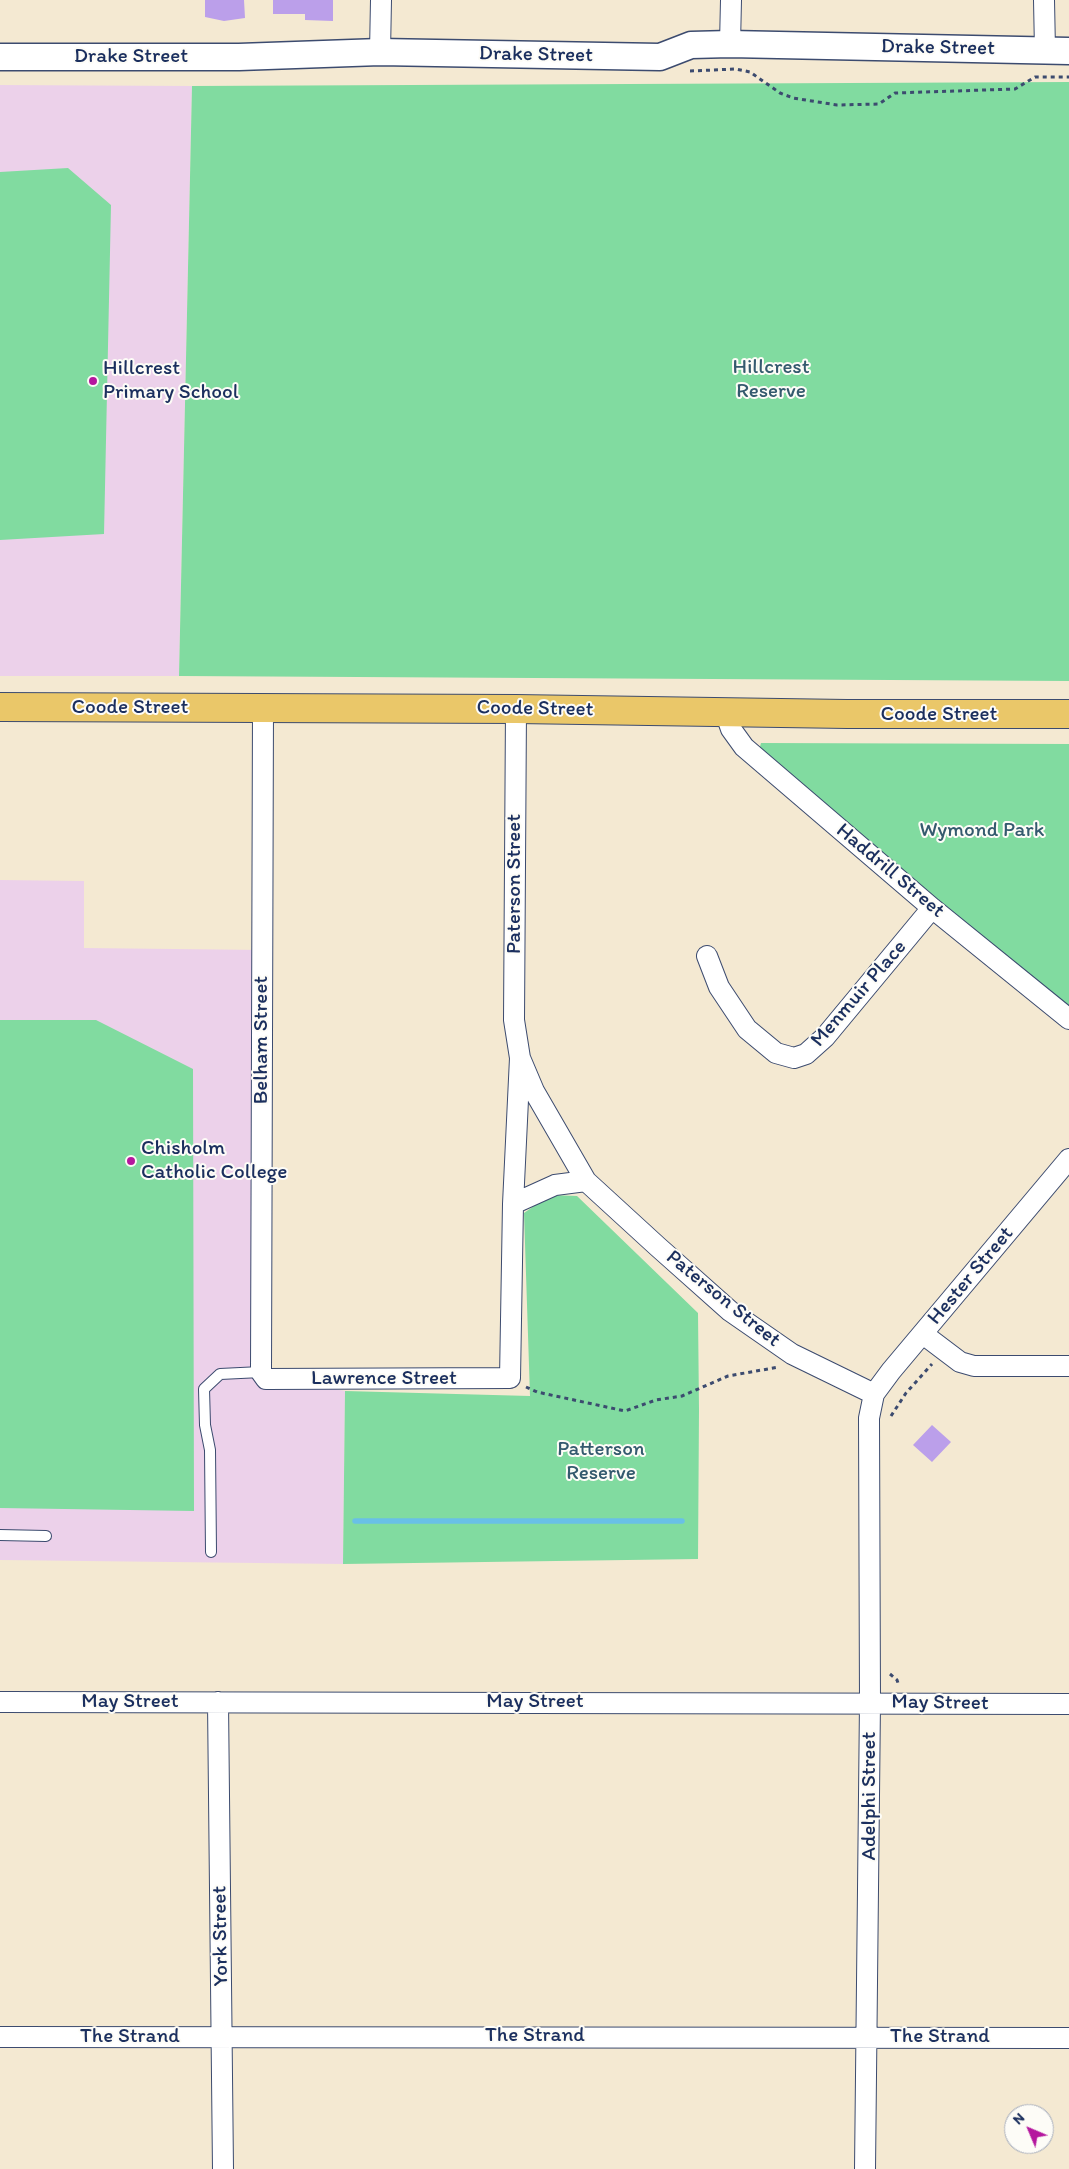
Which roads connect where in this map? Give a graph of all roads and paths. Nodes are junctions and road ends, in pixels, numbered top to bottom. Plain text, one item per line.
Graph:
1 (381, 0) edge
2 (731, 0) edge
3 (1044, 0) edge
4 (730, 44) junction
5 (1057, 51) edge
6 (380, 52) junction
7 (0, 57) edge
8 (682, 71) dead end
9 (1069, 76) edge
10 (0, 707) edge
11 (263, 708) junction
12 (516, 708) junction
13 (725, 712) junction
14 (1069, 714) edge
15 (932, 908) junction
16 (706, 956) dead end
17 (1069, 1019) edge
18 (520, 1058) junction
19 (1069, 1159) edge
20 (586, 1181) junction
21 (514, 1204) junction
22 (923, 1334) junction
23 (792, 1354) junction
24 (1069, 1366) edge
25 (261, 1372) junction
26 (510, 1378) junction
27 (874, 1394) junction
28 (0, 1535) edge
29 (46, 1536) dead end
30 (211, 1552) dead end
31 (0, 1702) edge
32 (218, 1702) junction
33 (870, 1702) junction
34 (1069, 1704) edge
35 (868, 2036) junction
36 (0, 2037) edge
37 (223, 2037) junction
38 (1069, 2038) edge
39 (223, 2169) edge
40 (866, 2169) edge

1 - 6 street
2 - 4 street
3 - 5 street
4 - 5 street, Drake Street
4 - 6 street, Drake Street
6 - 7 street, Drake Street
8 - 9 path
10 - 11 main road, Coode Street
11 - 12 main road, Coode Street
11 - 25 street, Belham Street
12 - 13 main road, Coode Street
12 - 18 street, Paterson Street
13 - 14 main road, Coode Street
13 - 15 street, Haddrill Street
15 - 16 street, Menmuir Place
15 - 17 street, Haddrill Street
18 - 20 street, Paterson Street
18 - 21 street, Paterson Street
19 - 22 street, Hester Street
20 - 21 street
20 - 23 street, Paterson Street
21 - 26 street, Paterson Street
22 - 24 street
22 - 27 street, Hester Street
23 - 26 path
23 - 27 street, Paterson Street
25 - 26 street, Lawrence Street
25 - 30 lane
27 - 33 street, Adelphi Street
28 - 29 lane
31 - 32 street, May Street
32 - 33 street, May Street
32 - 37 street, York Street
33 - 34 street, May Street
33 - 35 street, Adelphi Street
35 - 37 street, The Strand
35 - 38 street, The Strand
35 - 40 street, Adelphi Street
36 - 37 street, The Strand
37 - 39 street, York Street

